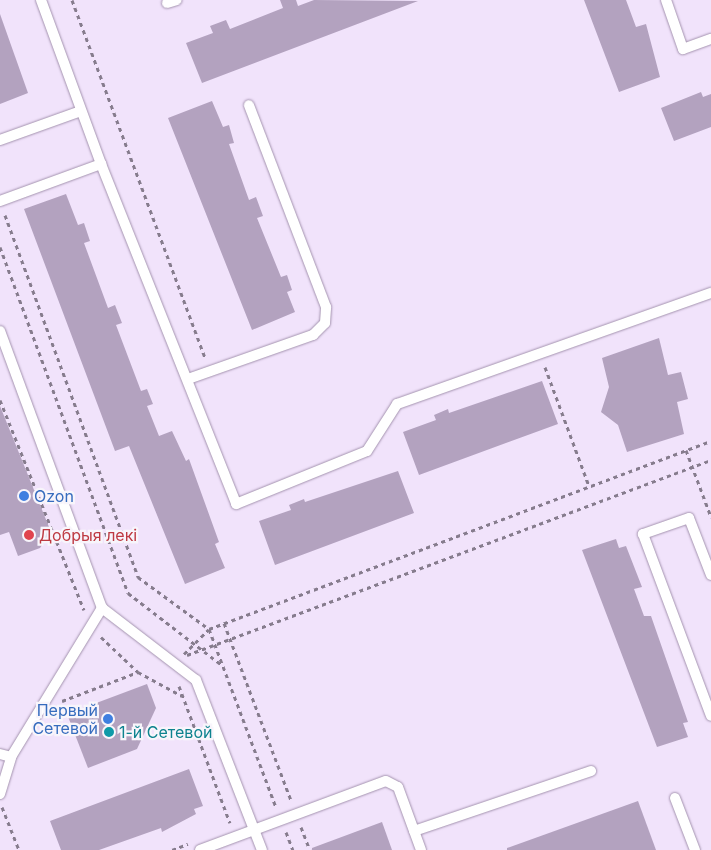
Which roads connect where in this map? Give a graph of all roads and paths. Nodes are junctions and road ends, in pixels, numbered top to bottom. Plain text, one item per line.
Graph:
1 (41, 0) edge
2 (72, 0) edge
3 (666, 0) edge
4 (711, 39) edge
5 (249, 105) dead end
6 (81, 111) junction
7 (0, 140) edge
8 (101, 164) junction
9 (0, 200) edge
10 (4, 212) dead end
11 (0, 247) edge
12 (711, 293) edge
13 (0, 331) edge
14 (3, 346) edge
15 (541, 354) junction
16 (210, 371) junction
17 (188, 379) junction
18 (0, 400) edge
19 (711, 441) edge
20 (686, 450) junction
21 (711, 460) edge
22 (692, 467) junction
23 (589, 486) junction
24 (711, 517) edge
25 (711, 575) edge
26 (102, 608) junction
27 (224, 623) junction
28 (92, 625) junction
29 (209, 629) junction
30 (230, 639) junction
31 (195, 643) junction
32 (215, 644) junction
33 (202, 649) junction
34 (223, 665) junction
35 (138, 672) junction
36 (176, 678) dead end
37 (182, 696) junction
38 (43, 708) junction
39 (711, 716) edge
40 (0, 754) edge
41 (11, 757) junction
42 (591, 771) dead end
43 (0, 794) edge
44 (675, 798) dead end
45 (0, 802) edge
46 (277, 810) dead end
47 (296, 814) junction
48 (284, 828) dead end
49 (254, 830) junction
50 (414, 831) junction
51 (235, 837) junction
52 (19, 850) edge
53 (200, 850) edge
54 (262, 850) edge
55 (293, 850) edge
56 (310, 850) edge
57 (421, 850) edge
58 (695, 850) edge

1 - 6 lane
2 - 16 path
3 - 4 lane
5 - 16 lane
6 - 7 lane
6 - 8 lane
8 - 9 lane
8 - 17 lane
10 - 29 path
11 - 31 path
12 - 15 lane
13 - 14 lane
14 - 26 lane
15 - 17 lane
15 - 23 path
16 - 17 lane
18 - 28 path
19 - 20 path
20 - 22 path
20 - 23 path
21 - 22 path
22 - 24 path
22 - 30 path
23 - 27 path
25 - 39 lane
26 - 28 lane
26 - 49 lane
27 - 29 path
27 - 30 path
28 - 35 path
28 - 38 lane
29 - 31 path
29 - 32 path
30 - 32 path
30 - 47 path
31 - 33 path
31 - 33 path
32 - 33 path
32 - 34 path
33 - 34 path
34 - 46 path
35 - 37 path
35 - 38 path
36 - 37 path
37 - 51 path
38 - 41 lane
40 - 41 lane
41 - 43 lane
42 - 50 lane
44 - 58 lane
45 - 52 path
47 - 49 lane
47 - 50 lane
47 - 56 path
48 - 55 path
49 - 51 lane
49 - 54 lane
50 - 57 lane
51 - 53 lane

